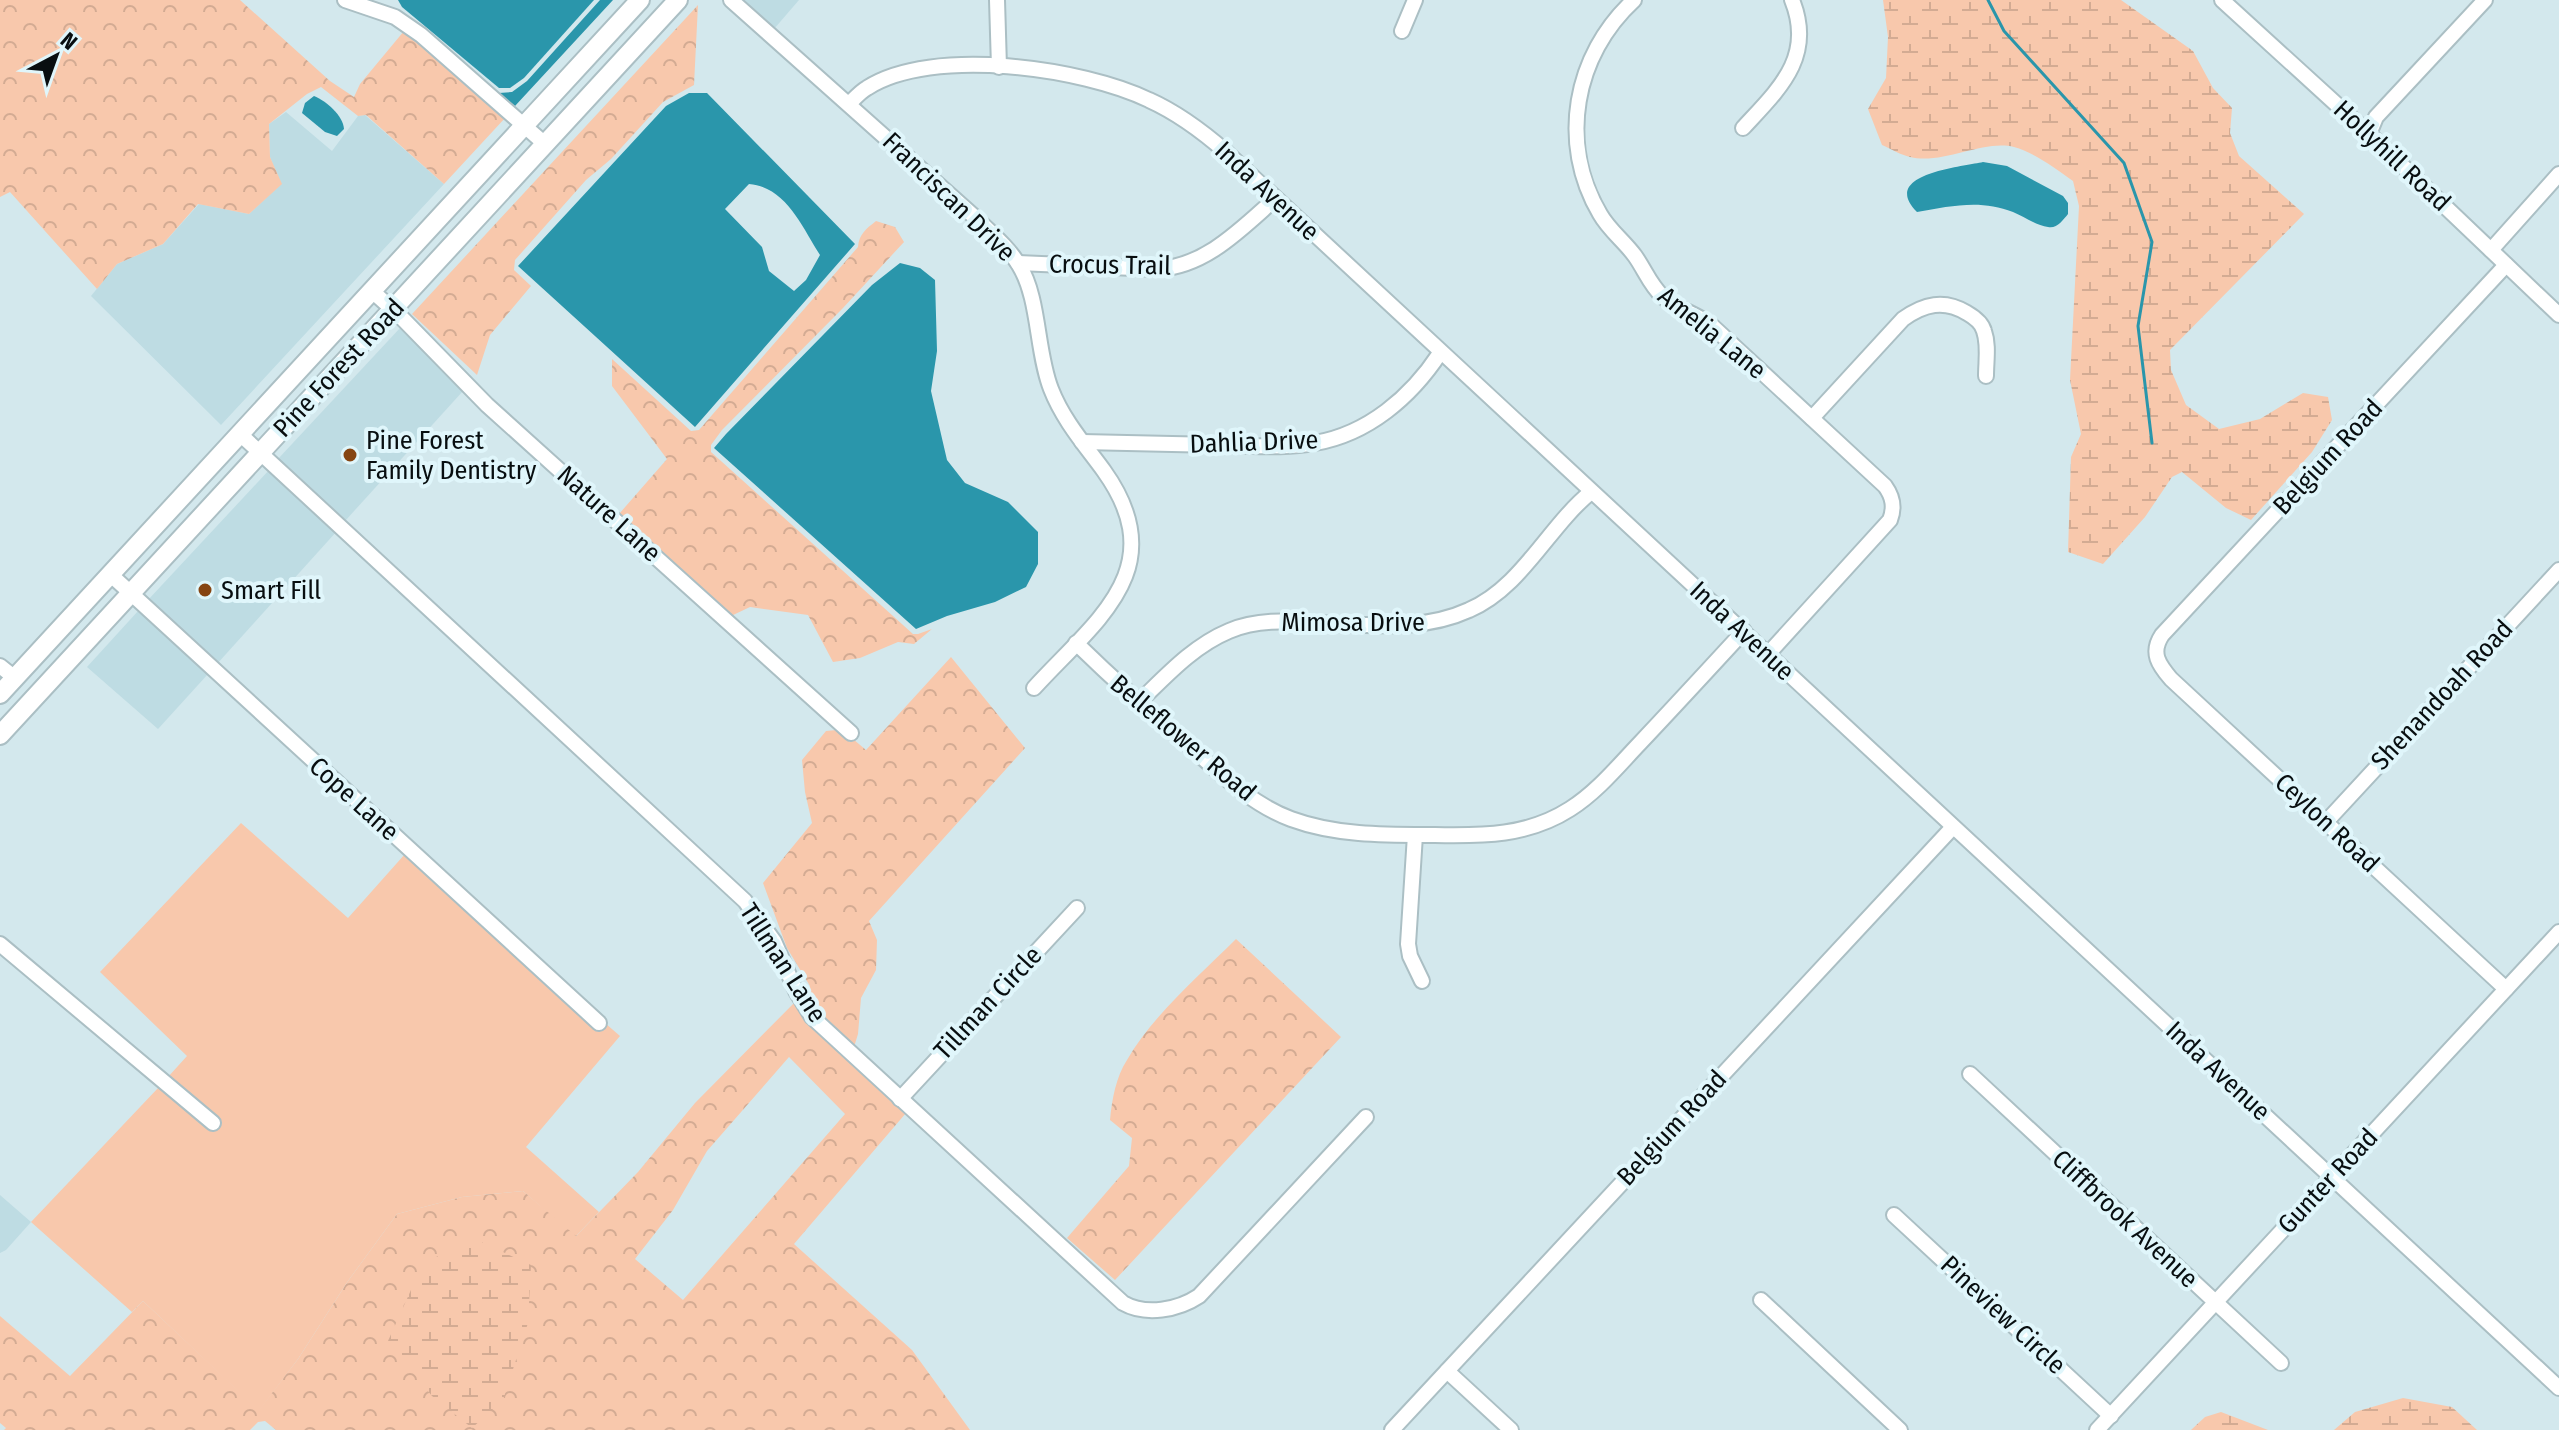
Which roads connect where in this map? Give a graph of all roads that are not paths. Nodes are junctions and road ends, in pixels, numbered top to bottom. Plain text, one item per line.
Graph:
1 (345, 0) edge
2 (640, 0) edge
3 (678, 0) edge
4 (731, 0) edge
5 (997, 0) edge
6 (1415, 0) edge
7 (1634, 0) edge
8 (1792, 0) edge
9 (2222, 0) edge
10 (2485, 0) edge
11 (1402, 31) dead end
12 (999, 67) junction
13 (849, 104) junction
14 (524, 125) junction
15 (1743, 128) dead end
16 (2369, 134) junction
17 (545, 144) junction
18 (2559, 174) edge
19 (1275, 199) junction
20 (2491, 250) junction
21 (1018, 263) junction
22 (2506, 265) junction
23 (371, 290) junction
24 (392, 309) junction
25 (2559, 315) edge
26 (1440, 353) junction
27 (1986, 376) dead end
28 (1812, 418) junction
29 (240, 434) junction
30 (1082, 442) junction
31 (261, 452) junction
32 (1591, 492) junction
33 (2559, 570) edge
34 (110, 574) junction
35 (131, 593) junction
36 (1744, 631) junction
37 (1076, 643) junction
38 (2155, 652) joint
39 (1768, 654) junction
40 (0, 666) edge
41 (15, 678) junction
42 (1034, 688) dead end
43 (0, 694) edge
44 (1139, 702) junction
45 (851, 733) dead end
46 (0, 735) edge
47 (2326, 822) junction
48 (1953, 827) junction
49 (1415, 835) junction
50 (1077, 908) dead end
51 (2559, 932) edge
52 (0, 944) edge
53 (1422, 981) dead end
54 (2506, 989) junction
55 (599, 1023) dead end
56 (1970, 1074) dead end
57 (900, 1099) junction
58 (1366, 1117) dead end
59 (213, 1123) dead end
60 (2332, 1176) junction
61 (1894, 1215) dead end
62 (1761, 1300) dead end
63 (2215, 1302) junction
64 (2281, 1363) dead end
65 (1447, 1371) junction
66 (2559, 1388) edge
67 (2111, 1416) junction
68 (1392, 1430) edge
69 (1511, 1430) edge
70 (1900, 1430) edge
71 (2097, 1430) edge

1 - 14 street
2 - 14 main road, Pine Forest Road
3 - 17 main road, Pine Forest Road
4 - 13 street, Franciscan Drive
5 - 12 street
6 - 11 street
7 - 28 street, Amelia Lane
8 - 15 street
9 - 16 street, Hollyhill Road
10 - 16 street
12 - 13 street, Inda Avenue
12 - 19 street, Inda Avenue
13 - 21 street, Franciscan Drive
14 - 17 street
14 - 23 main road, Pine Forest Road
16 - 20 street, Hollyhill Road
17 - 24 main road, Pine Forest Road
18 - 20 street
19 - 21 street, Crocus Trail
19 - 26 street, Inda Avenue
20 - 22 street, Hollyhill Road
21 - 30 street, Franciscan Drive
22 - 25 street, Hollyhill Road
22 - 38 street, Belgium Road
23 - 24 street, Nature Lane
23 - 29 main road, Pine Forest Road
24 - 31 main road, Pine Forest Road
24 - 45 street, Nature Lane
26 - 30 street, Dahlia Drive
26 - 32 street, Inda Avenue
27 - 28 street
28 - 39 street, Amelia Lane
29 - 31 street, Tillman Lane
29 - 34 main road, Pine Forest Road
30 - 37 street, Franciscan Drive
31 - 35 main road, Pine Forest Road
31 - 57 street, Tillman Lane
32 - 36 street, Inda Avenue
32 - 44 street, Mimosa Drive
33 - 47 street, Shenandoah Road
34 - 35 street, Cope Lane
34 - 41 main road, Pine Forest Road
35 - 46 main road, Pine Forest Road
35 - 55 street, Cope Lane
36 - 39 street, Inda Avenue
36 - 49 street, Belleflower Road
37 - 42 street, Franciscan Drive
37 - 44 street, Belleflower Road
38 - 47 street, Ceylon Road
39 - 48 street, Inda Avenue
40 - 41 street
41 - 43 main road, Pine Forest Road
44 - 49 street, Belleflower Road
47 - 54 street, Ceylon Road
48 - 60 street, Inda Avenue
48 - 65 street, Belgium Road
49 - 53 street
50 - 57 street, Tillman Circle
51 - 54 street, Gunter Road
52 - 59 street
54 - 60 street, Gunter Road
56 - 63 street, Cliffbrook Avenue
57 - 58 street, Tillman Lane
60 - 63 street, Gunter Road
60 - 66 street, Inda Avenue
61 - 67 street, Pineview Circle
62 - 70 street
63 - 64 street, Cliffbrook Avenue
63 - 67 street, Gunter Road
65 - 68 street, Belgium Road
65 - 69 street
67 - 71 street, Gunter Road

